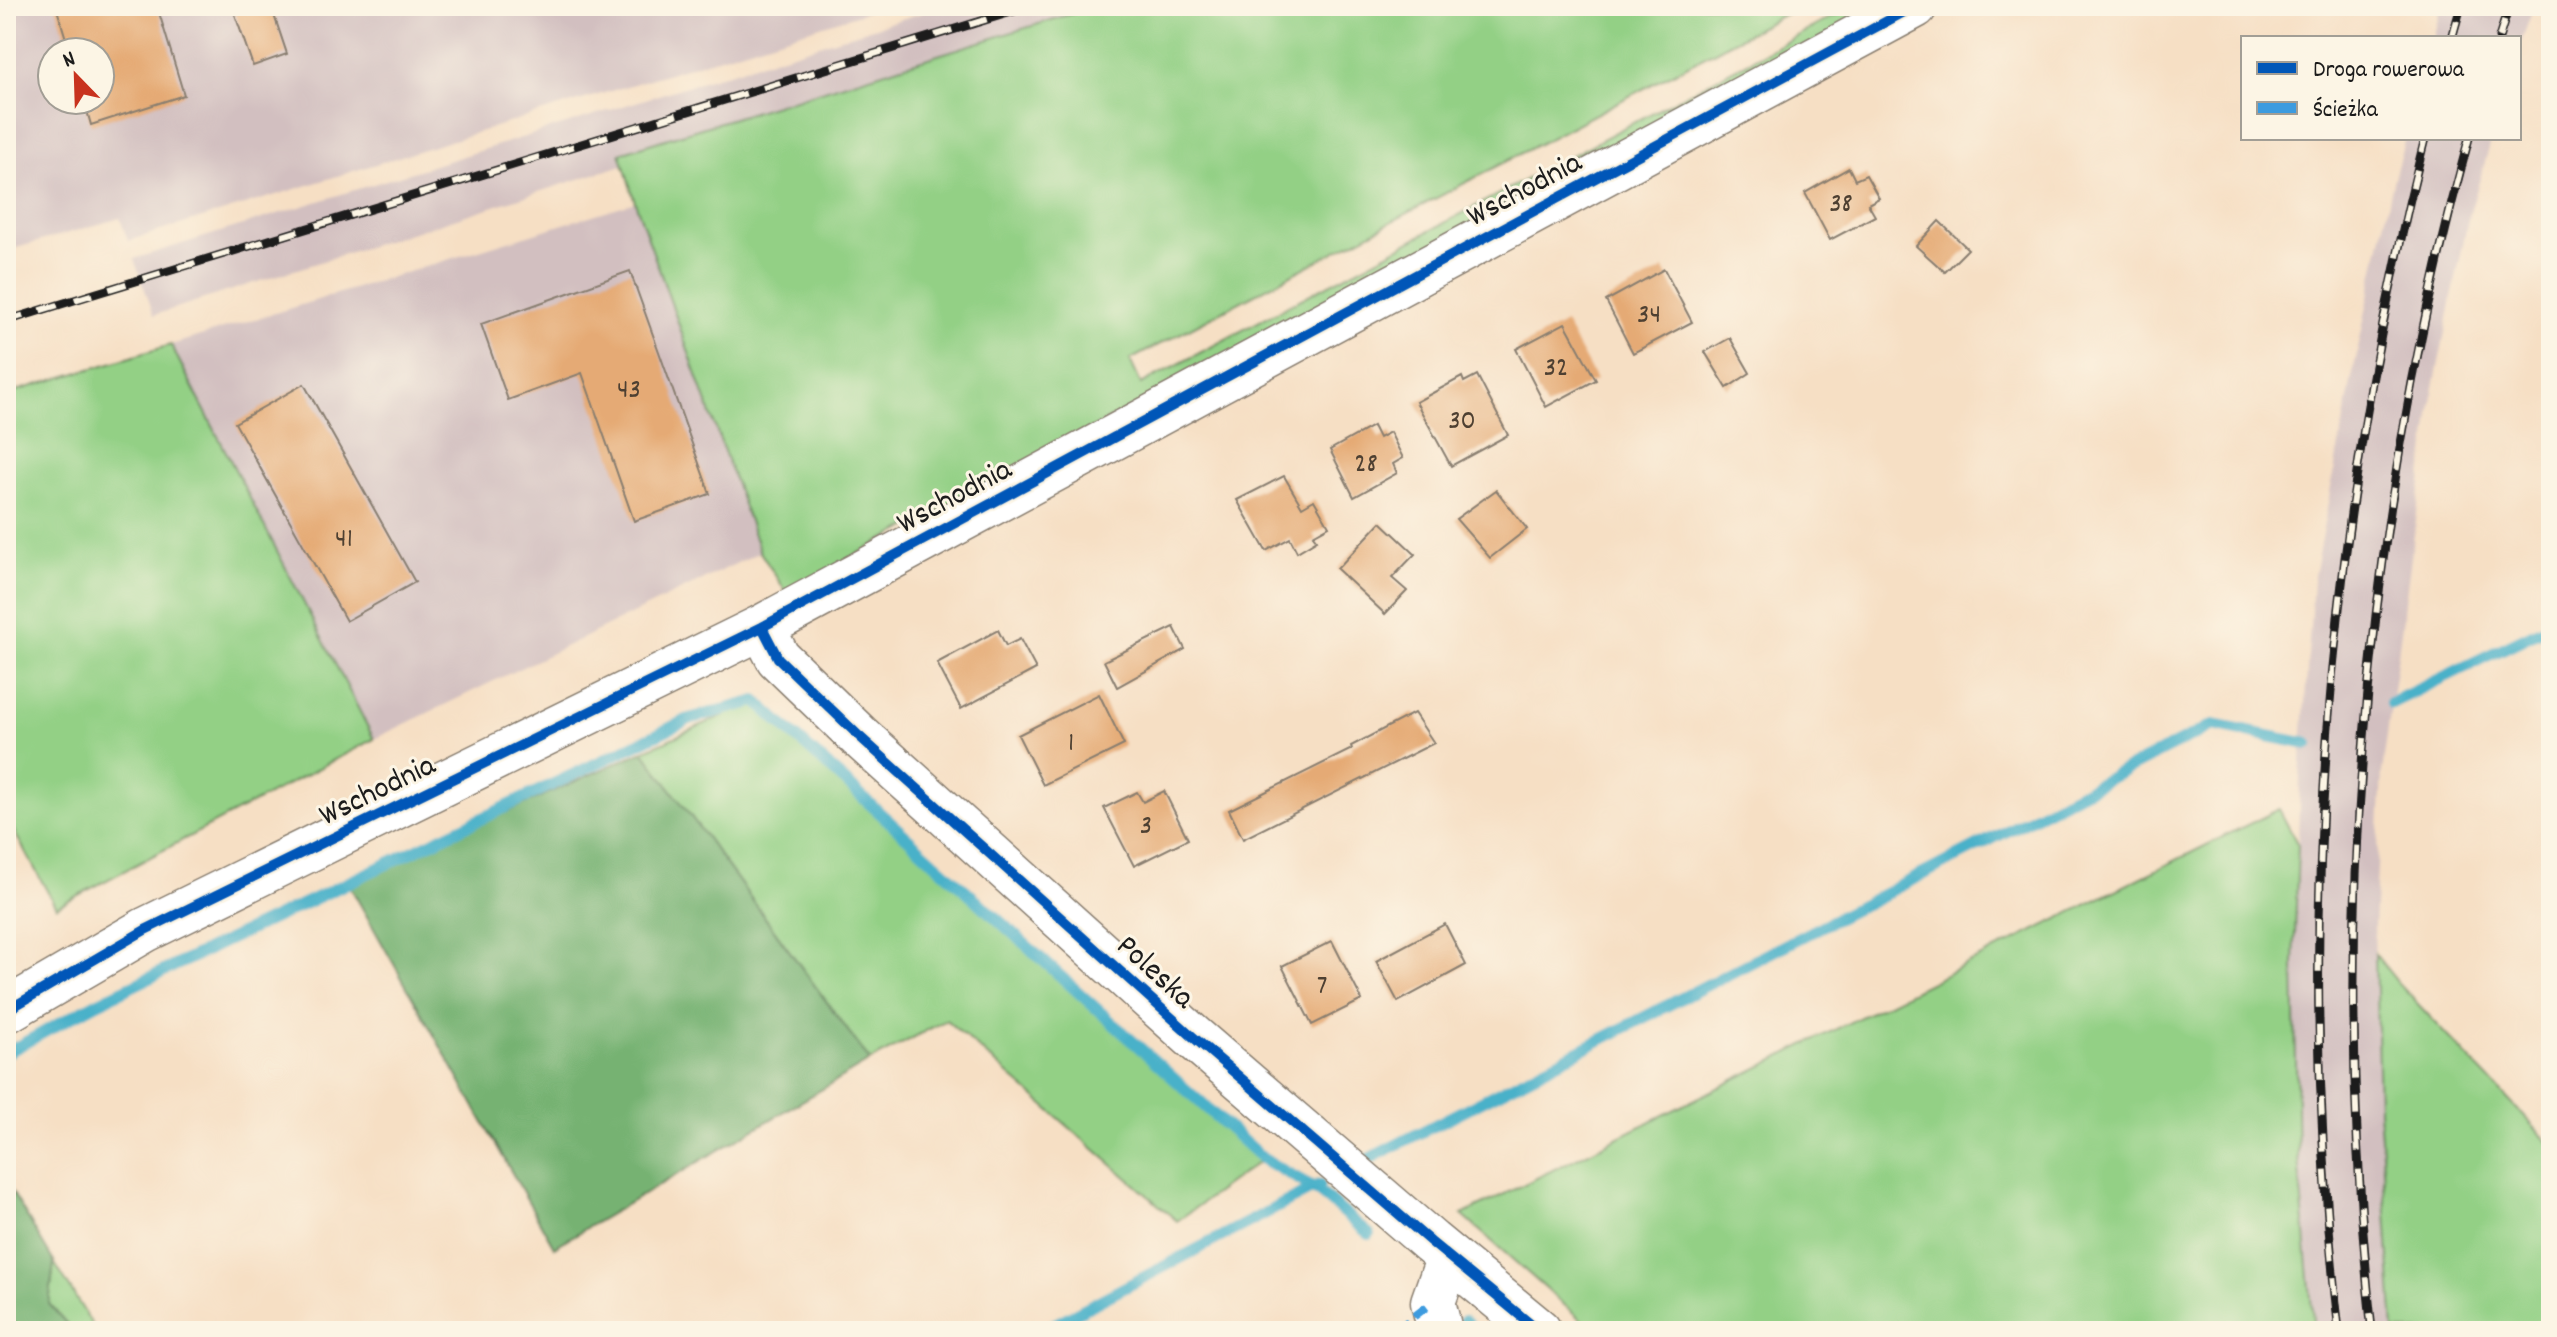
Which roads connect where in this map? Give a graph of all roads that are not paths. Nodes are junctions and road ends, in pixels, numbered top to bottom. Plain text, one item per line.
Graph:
1 (1915, 6) edge
2 (762, 627) junction
3 (6, 1011) edge
4 (1449, 1257) junction
5 (1440, 1331) edge
6 (1539, 1331) edge

1 - 2 street, Wschodnia
2 - 3 street, Wschodnia
2 - 4 street, Poleska
4 - 5 street
4 - 6 street, Poleska

